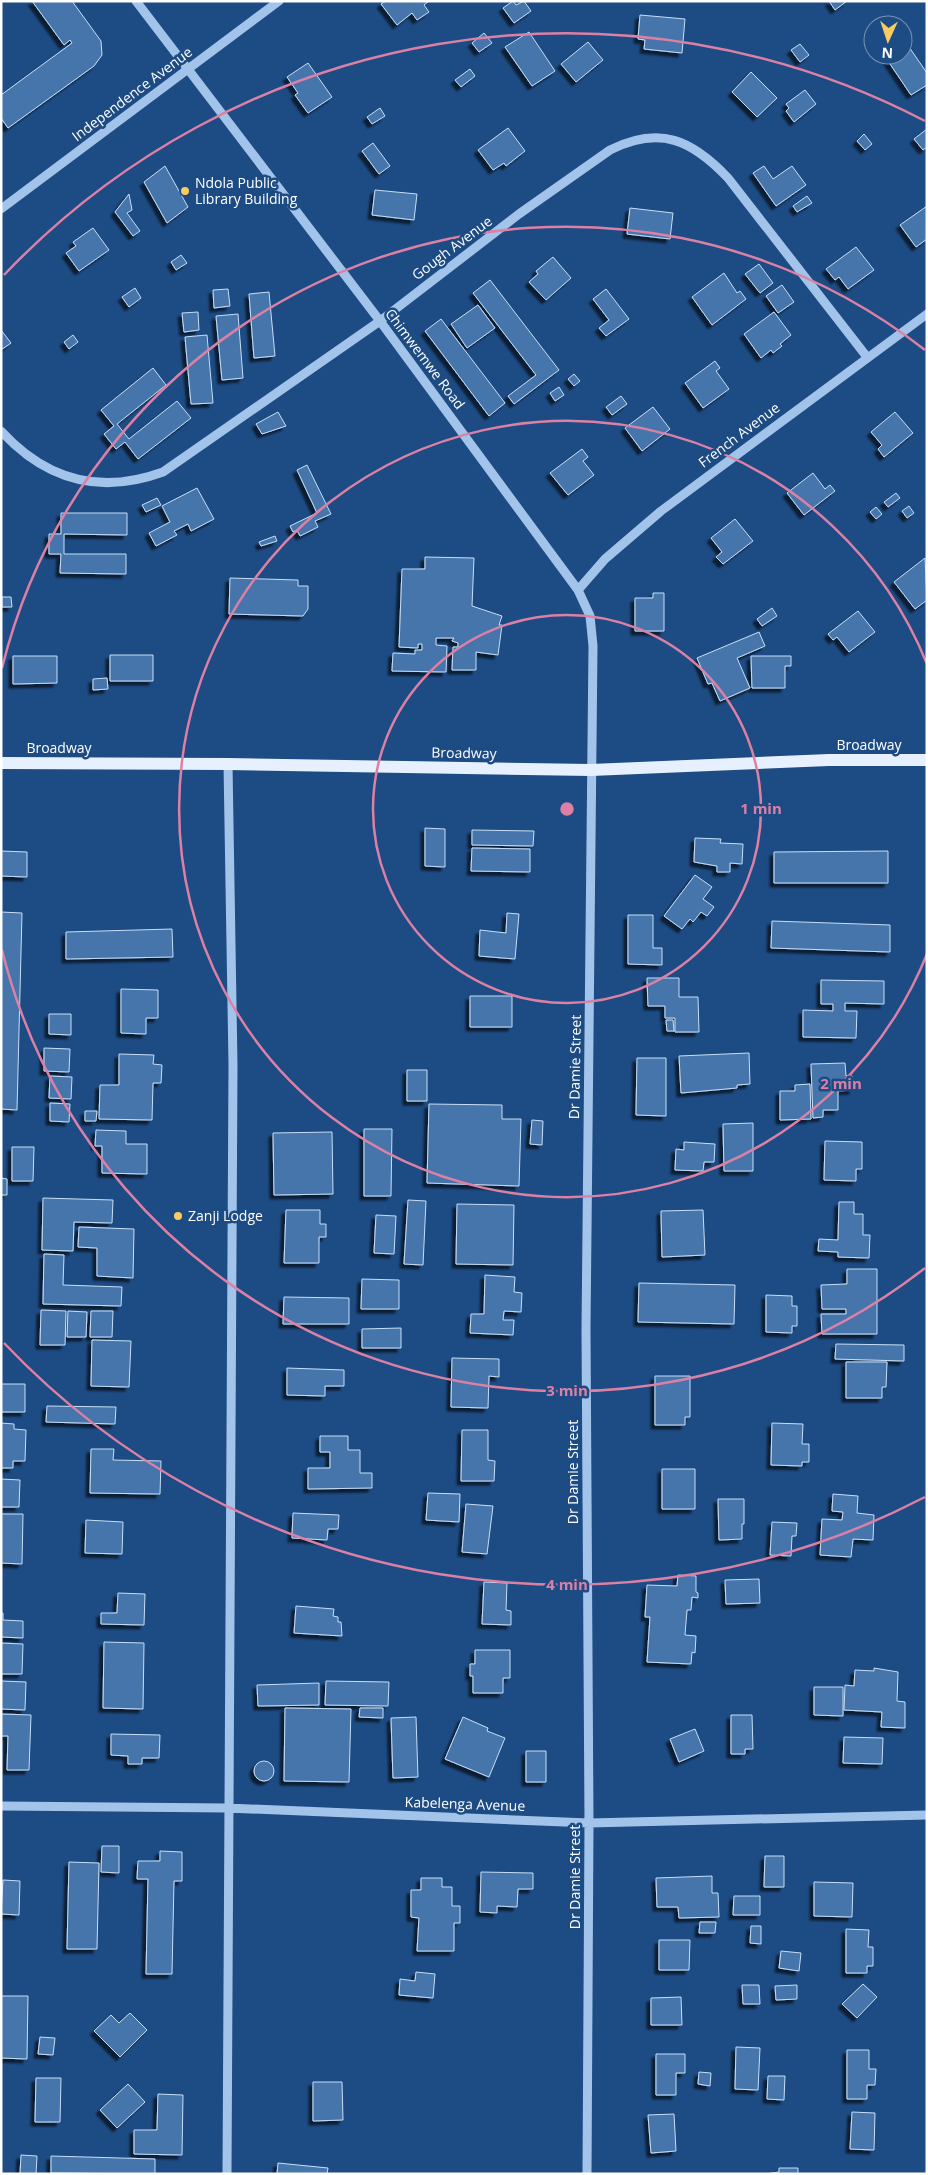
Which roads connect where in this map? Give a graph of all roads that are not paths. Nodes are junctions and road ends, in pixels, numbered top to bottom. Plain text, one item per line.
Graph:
1 (136, 1) edge
2 (279, 1) edge
3 (188, 69) junction
4 (1, 209) edge
5 (927, 314) edge
6 (380, 320) junction
7 (867, 357) junction
8 (1, 431) edge
9 (578, 590) junction
10 (927, 760) edge
11 (1, 763) edge
12 (228, 764) junction
13 (591, 770) junction
14 (1, 1806) edge
15 (227, 1808) junction
16 (927, 1815) edge
17 (590, 1823) junction
18 (227, 2174) edge
19 (587, 2174) edge

1 - 3 street, Chimwemwe Road
2 - 3 street, Independence Avenue
3 - 4 street, Independence Avenue
3 - 6 street, Chimwemwe Road
5 - 7 street, French Avenue
6 - 7 street, Gough Avenue
6 - 8 street, Gough Avenue
6 - 9 street, Chimwemwe Road
7 - 9 street, French Avenue
9 - 13 street, Chimwemwe Road
10 - 13 main road, Broadway
11 - 12 main road, Broadway
12 - 13 main road, Broadway
12 - 15 street
13 - 17 street, Dr Damie Street
14 - 15 street, Kabelenga Avenue
15 - 17 street, Kabelenga Avenue
15 - 18 street
16 - 17 street, Kabelenga Avenue
17 - 19 street, Dr Damie Street

